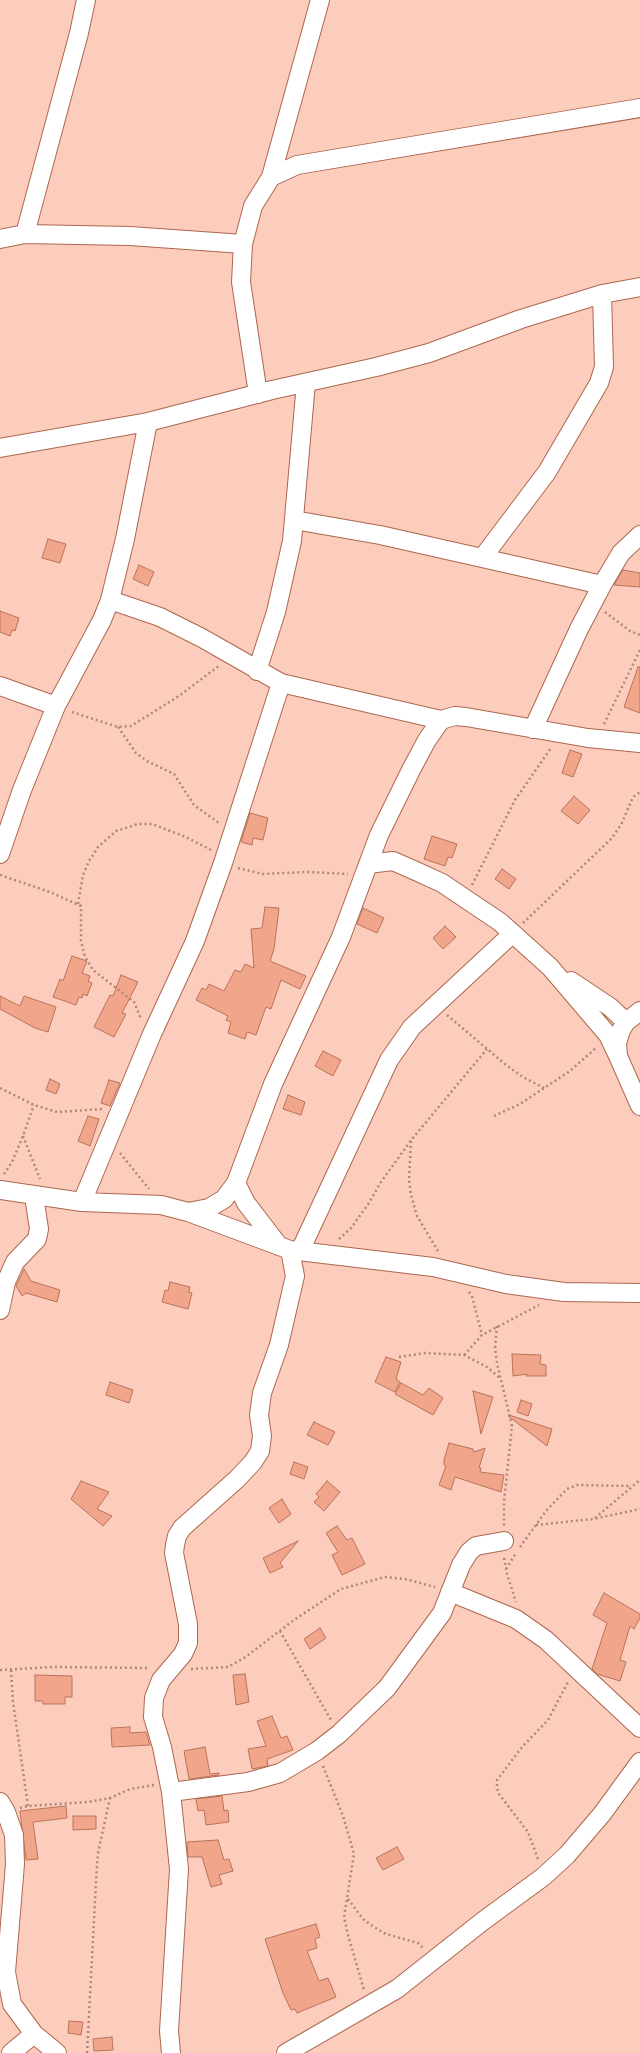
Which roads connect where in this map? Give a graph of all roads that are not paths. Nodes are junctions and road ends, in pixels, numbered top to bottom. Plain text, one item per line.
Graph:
1 (86, 0) edge
2 (320, 0) edge
3 (640, 108) edge
4 (272, 177) junction
5 (25, 234) junction
6 (0, 239) edge
7 (242, 244) junction
8 (640, 287) edge
9 (602, 294) junction
10 (306, 383) junction
11 (258, 394) junction
12 (148, 422) junction
13 (0, 448) edge
14 (294, 520) junction
15 (640, 535) edge
16 (483, 557) junction
17 (602, 585) junction
18 (110, 600) junction
19 (257, 671) junction
20 (282, 683) junction
21 (0, 686) edge
22 (56, 706) junction
23 (441, 720) junction
24 (533, 729) junction
25 (640, 743) edge
26 (380, 835) junction
27 (0, 854) edge
28 (393, 861) junction
29 (366, 869) junction
30 (512, 934) junction
31 (550, 967) junction
32 (633, 1017) edge
33 (618, 1056) junction
34 (640, 1106) edge
35 (236, 1182) junction
36 (0, 1190) edge
37 (34, 1196) junction
38 (82, 1202) junction
39 (188, 1212) junction
40 (302, 1251) junction
41 (295, 1276) junction
42 (640, 1293) edge
43 (0, 1310) edge
44 (504, 1541) road end
45 (450, 1592) junction
46 (640, 1728) edge
47 (640, 1762) edge
48 (170, 1788) junction
49 (3, 1807) edge
50 (34, 2034) junction
51 (11, 2053) edge
52 (57, 2053) edge
53 (171, 2053) edge
54 (286, 2053) edge

1 - 5 street
2 - 4 street
3 - 4 street
4 - 7 street
5 - 6 street
5 - 7 street
7 - 11 street
8 - 9 street
9 - 10 street
9 - 16 street
10 - 11 street
10 - 14 street
11 - 12 street
12 - 13 street
12 - 18 street
14 - 16 street
14 - 19 street
15 - 17 street
16 - 17 street
17 - 24 street
18 - 19 street
18 - 22 street
19 - 20 street
20 - 23 street
20 - 38 street
21 - 22 street
22 - 27 street
23 - 24 street
23 - 26 street
24 - 25 street
26 - 28 street
26 - 29 street
28 - 29 street
28 - 30 street
29 - 35 street
30 - 31 street
30 - 40 street
31 - 32 street
31 - 33 street
32 - 33 street
33 - 34 street
35 - 39 street
35 - 40 street
36 - 37 street
37 - 38 street
37 - 43 street
38 - 39 street
39 - 40 street
40 - 41 street
40 - 41 street
40 - 42 street
41 - 48 street
44 - 45 street
45 - 46 street
45 - 48 street
47 - 54 street
48 - 53 street
49 - 50 street
50 - 51 street
50 - 52 street

